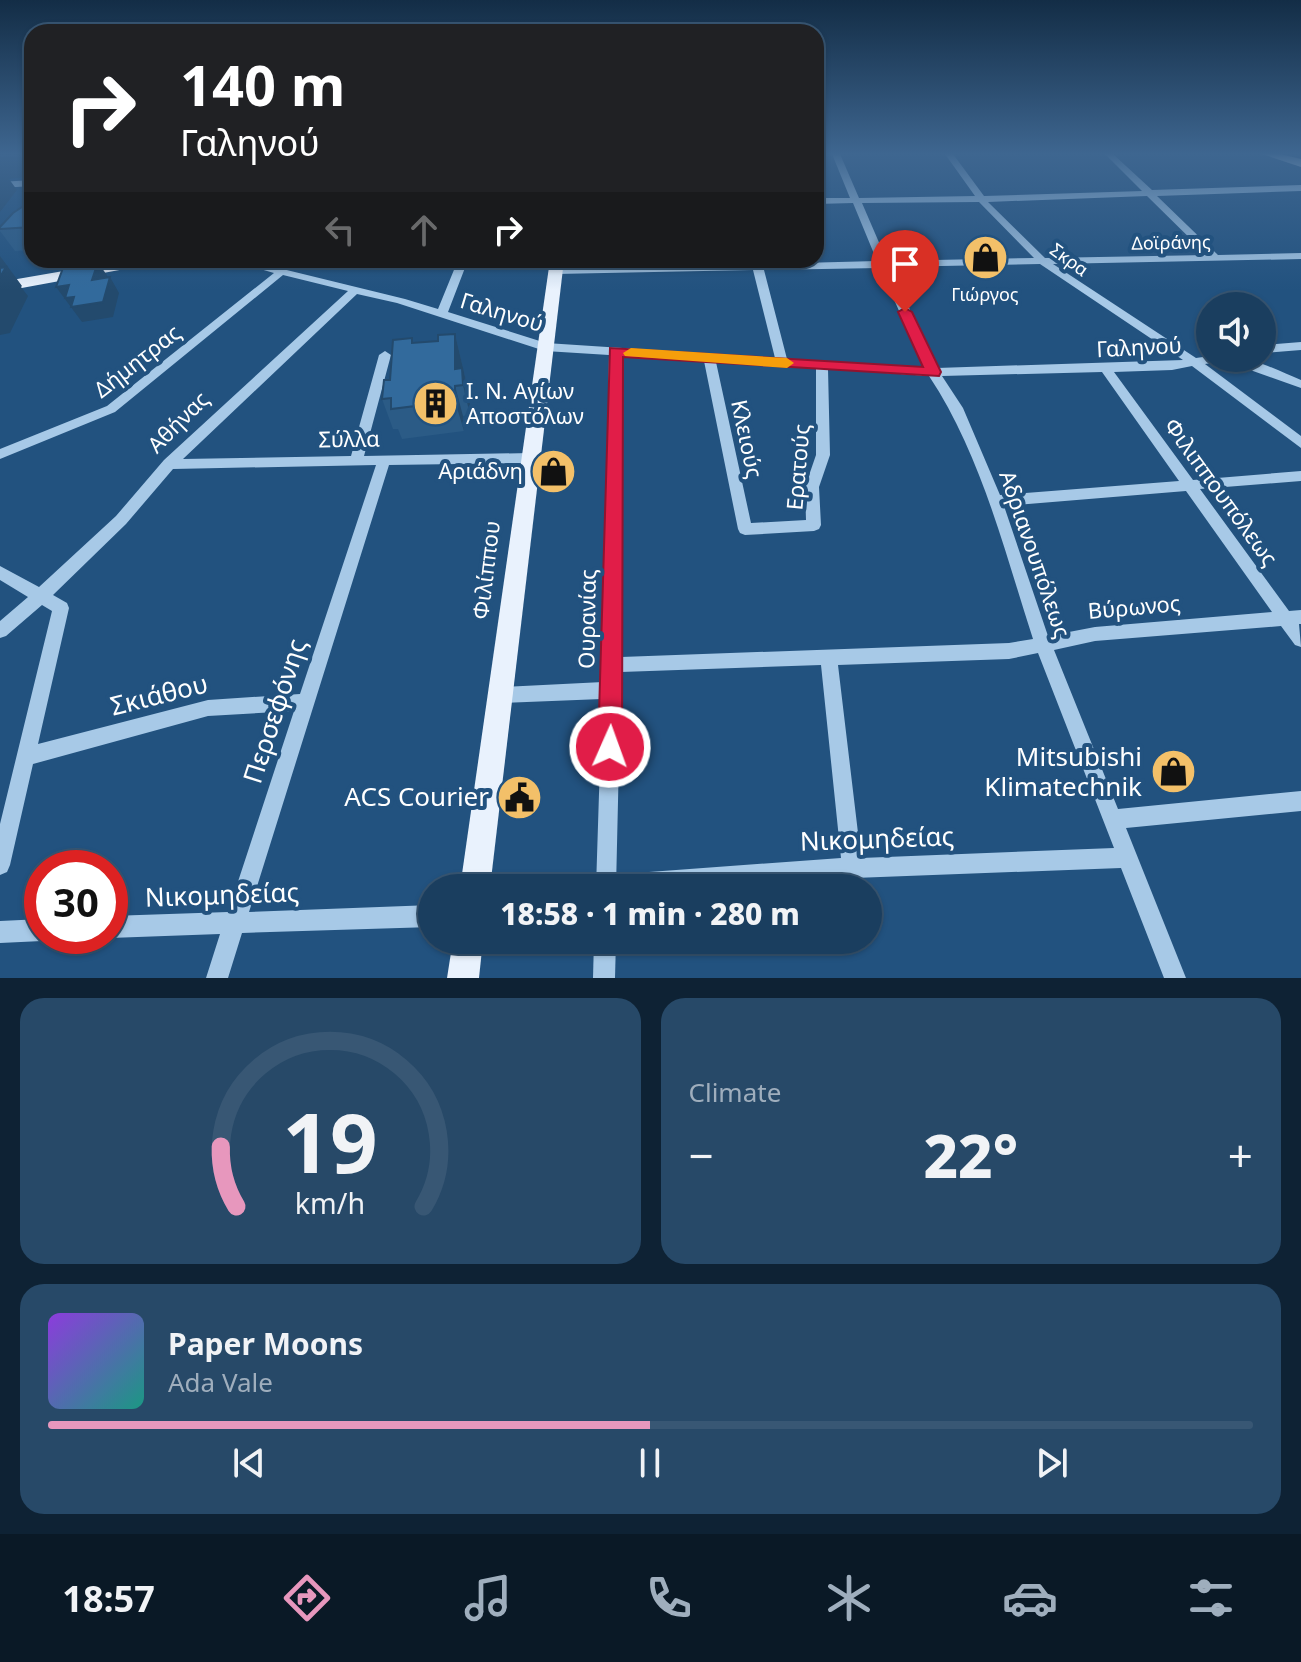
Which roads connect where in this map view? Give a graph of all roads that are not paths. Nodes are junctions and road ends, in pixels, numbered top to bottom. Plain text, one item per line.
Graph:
1 (982, 199) edge
2 (942, 200) edge
3 (1156, 200) edge
4 (824, 201) edge
5 (857, 201) junction
6 (1301, 256) edge
7 (1216, 258) junction
8 (1043, 262) junction
9 (824, 265) edge
10 (884, 265) junction
11 (107, 268) edge
12 (271, 268) edge
13 (460, 268) edge
14 (556, 268) edge
15 (758, 268) edge
16 (281, 272) junction
17 (0, 287) edge
18 (355, 290) junction
19 (442, 314) junction
20 (1301, 346) edge
21 (545, 347) junction
22 (1276, 348) edge
23 (615, 352) junction
24 (385, 355) dead end
25 (709, 358) junction
26 (782, 362) junction
27 (1196, 363) edge
28 (1196, 364) edge
29 (822, 365) junction
30 (1106, 369) junction
31 (933, 372) junction
32 (1208, 372) edge
33 (1268, 372) edge
34 (1301, 384) edge
35 (1301, 443) edge
36 (0, 454) edge
37 (530, 458) junction
38 (356, 461) junction
39 (384, 461) junction
40 (169, 464) junction
41 (1301, 476) edge
42 (1189, 485) junction
43 (995, 501) junction
44 (814, 525) joint
45 (0, 572) edge
46 (42, 596) junction
47 (1293, 617) edge
48 (0, 631) edge
49 (1301, 640) edge
50 (1043, 644) junction
51 (829, 658) junction
52 (612, 665) junction
53 (611, 690) junction
54 (501, 695) junction
55 (305, 702) junction
56 (27, 756) junction
57 (1301, 801) edge
58 (1111, 820) junction
59 (1126, 858) junction
60 (0, 865) edge
61 (852, 868) junction
62 (477, 874) edge
63 (606, 874) edge
64 (765, 874) edge
65 (418, 916) edge
66 (235, 923) junction
67 (128, 926) edge
68 (24, 931) edge
69 (0, 932) edge
70 (466, 954) edge
71 (605, 954) edge
72 (217, 978) edge
73 (463, 978) edge
74 (604, 978) edge
75 (1175, 978) edge

1 - 8 street, Σκρα
2 - 5 street
3 - 7 street
4 - 5 street
5 - 10 street, Αδριανουπόλεως
6 - 7 street, Δοϊράνης
7 - 8 street, Δοϊράνης
8 - 10 street, Δοϊράνης
8 - 27 street, Σκρα
9 - 10 street, Δοϊράνης
10 - 31 street, Αδριανουπόλεως
11 - 17 main road
12 - 16 street, Γαληνού
13 - 19 street
14 - 21 main road, Φιλίππου
15 - 26 street
16 - 18 street, Γαληνού
16 - 36 street, Δήμητρας
18 - 19 street, Γαληνού
18 - 40 street, Αθήνας
19 - 21 street, Γαληνού
20 - 22 street
21 - 23 street, Γαληνού
21 - 37 main road, Φιλίππου
23 - 25 street, Γαληνού
23 - 52 street, Ουρανίας
24 - 38 street
25 - 26 street, Γαληνού
25 - 44 street, Κλειούς
26 - 29 street, Γαληνού
28 - 30 street, Γαληνού
29 - 31 street, Γαληνού
29 - 44 street, Ερατούς
30 - 31 street, Γαληνού
30 - 42 street, Φιλιππουπόλεως
31 - 43 street, Αδριανουπόλεως
32 - 35 street, Σκρα
33 - 34 street
37 - 39 street, Σύλλα
37 - 54 main road, Φιλίππου
38 - 39 street, Σύλλα
38 - 40 street, Σύλλα
39 - 55 street, Περσεφόνης
40 - 46 street, Αθήνας
41 - 42 street
42 - 43 street
42 - 47 street, Φιλιππουπόλεως
43 - 50 street, Αδριανουπόλεως
45 - 46 street
46 - 48 street, Αθήνας
46 - 56 street
47 - 49 street, Φιλιππουπόλεως
47 - 50 street, Βύρωνος
50 - 51 street, Βύρωνος
50 - 58 street, Αδριανουπόλεως
51 - 52 street, Βύρωνος
51 - 61 street
52 - 53 street, Ουρανίας
53 - 54 street
53 - 63 street, Ουρανίας
54 - 62 main road, Φιλίππου
55 - 56 street, Σκιάθου
55 - 66 street, Περσεφόνης
56 - 60 street
57 - 58 street
58 - 59 street, Αδριανουπόλεως
59 - 61 street, Νικομηδείας
59 - 75 street, Αδριανουπόλεως
61 - 64 street, Νικομηδείας
65 - 66 street, Νικομηδείας
66 - 67 street, Νικομηδείας
66 - 72 street, Περσεφόνης
68 - 69 street
70 - 73 main road
71 - 74 street

